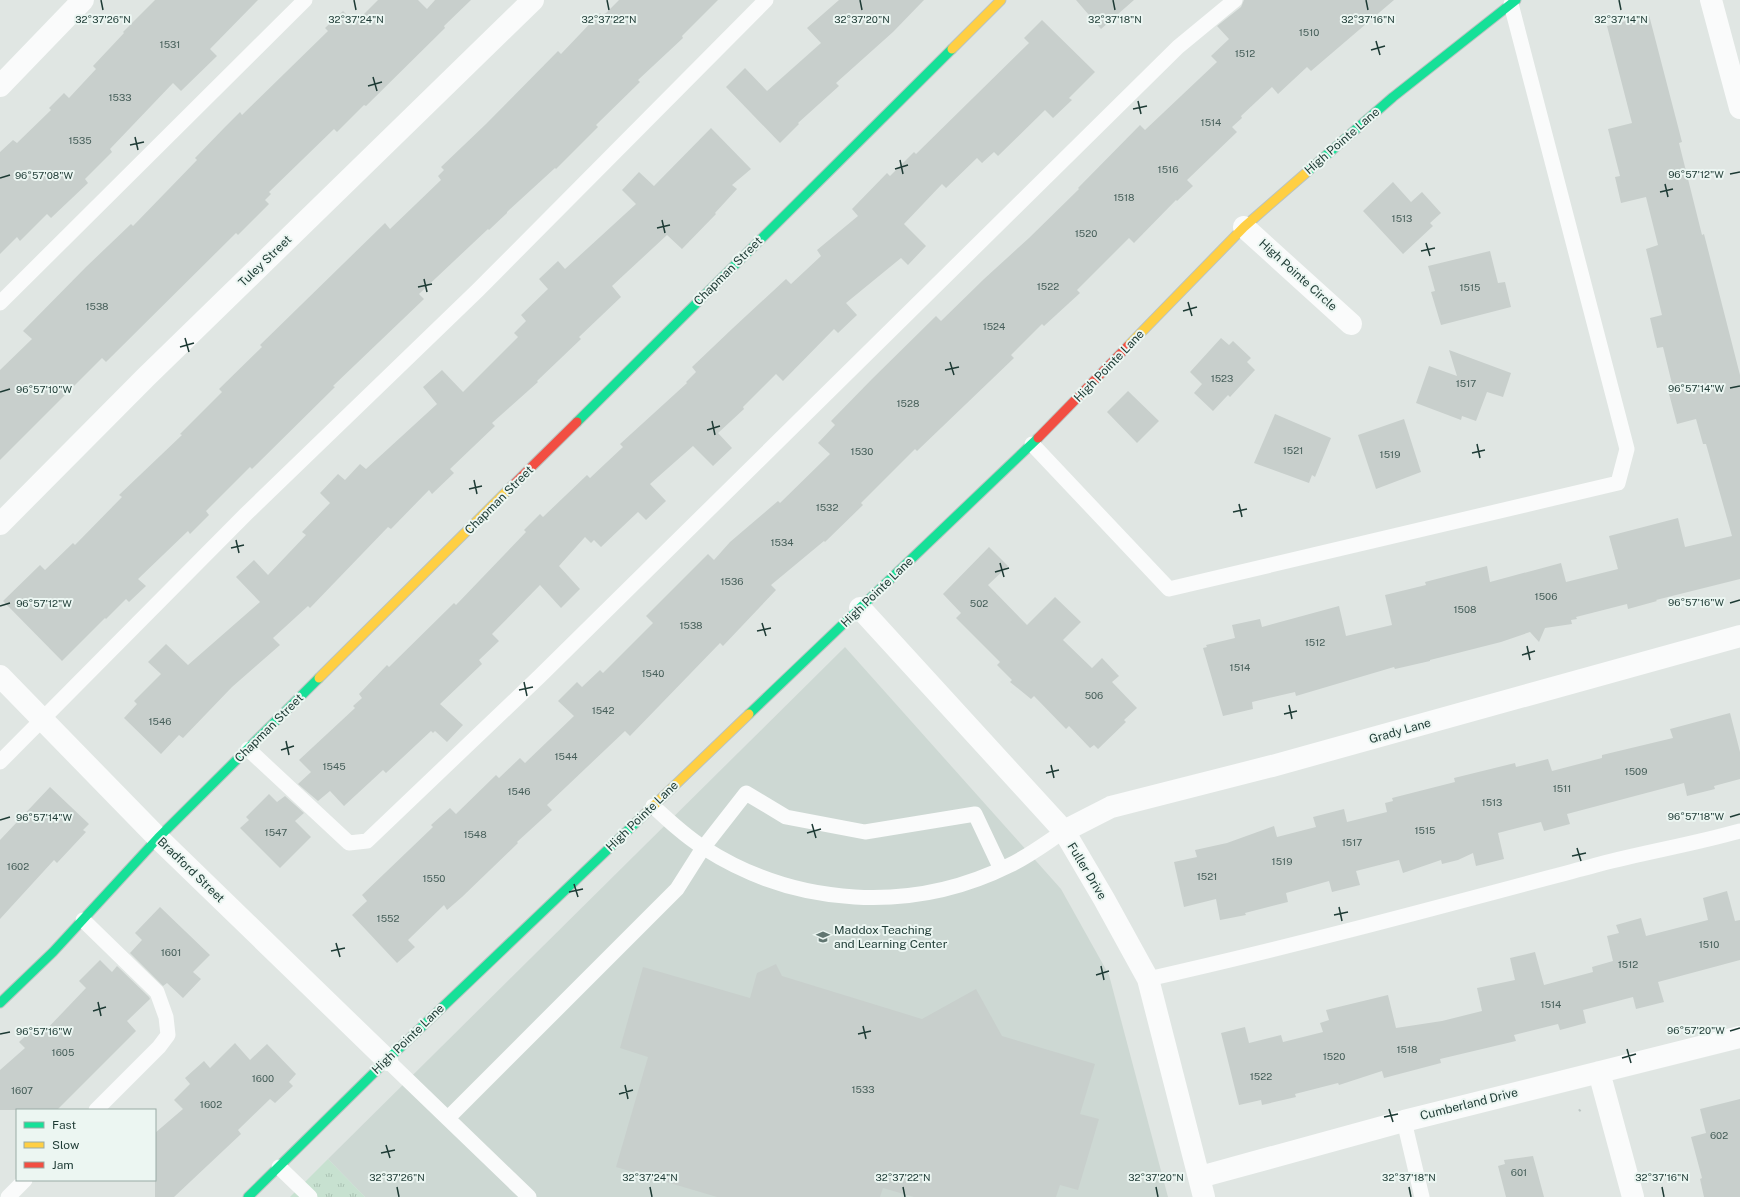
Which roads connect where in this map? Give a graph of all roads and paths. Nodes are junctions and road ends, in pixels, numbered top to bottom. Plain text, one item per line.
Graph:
1 (83, 0) edge
2 (304, 0) edge
3 (533, 0) edge
4 (766, 0) edge
5 (1001, 0) edge
6 (1235, 0) edge
7 (1711, 0) edge
8 (1514, 2) edge
9 (0, 86) edge
10 (1740, 108) edge
11 (1244, 227) junction
12 (0, 303) edge
13 (1351, 324) dead end
14 (1032, 444) junction
15 (0, 524) edge
16 (860, 608) junction
17 (1740, 636) edge
18 (0, 676) edge
19 (42, 720) junction
20 (248, 749) junction
21 (0, 762) edge
22 (652, 806) junction
23 (1064, 831) junction
24 (1740, 831) edge
25 (158, 838) junction
26 (703, 848) junction
27 (1001, 869) junction
28 (83, 920) junction
29 (1148, 979) junction
30 (0, 1003) edge
31 (1740, 1037) edge
32 (387, 1060) junction
33 (1599, 1072) junction
34 (97, 1109) edge
35 (448, 1118) junction
36 (1404, 1121) junction
37 (279, 1167) junction
38 (24, 1181) edge
39 (1202, 1187) edge
40 (8, 1197) edge
41 (248, 1197) edge
42 (310, 1197) edge
43 (529, 1197) edge
44 (1422, 1197) edge
45 (1633, 1197) edge

1 - 9 street
2 - 12 lane
3 - 15 street, Tuley Street
4 - 19 lane
5 - 20 street, Chapman Street
6 - 20 lane
7 - 10 street
8 - 11 street, High Pointe Lane
8 - 14 lane
11 - 13 street, High Pointe Circle
11 - 14 street, High Pointe Lane
14 - 16 street, High Pointe Lane
16 - 22 street, High Pointe Lane
16 - 23 street, Fuller Drive
17 - 23 street, Grady Lane
18 - 19 street, Bradford Street
19 - 21 lane
19 - 25 street, Bradford Street
20 - 25 street, Chapman Street
22 - 26 lane
22 - 32 street, High Pointe Lane
23 - 27 lane
23 - 29 street, Fuller Drive
24 - 29 lane
25 - 28 street, Chapman Street
25 - 32 street, Bradford Street
26 - 27 lane
26 - 27 lane
26 - 35 lane
28 - 30 street, Chapman Street
28 - 34 lane
29 - 39 street, Fuller Drive
31 - 33 street, Cumberland Drive
32 - 35 lane
32 - 37 street, High Pointe Lane
33 - 36 street, Cumberland Drive
33 - 45 street
35 - 43 lane
36 - 39 street, Cumberland Drive
36 - 44 lane
37 - 41 street, High Pointe Lane
37 - 42 lane
38 - 40 lane

